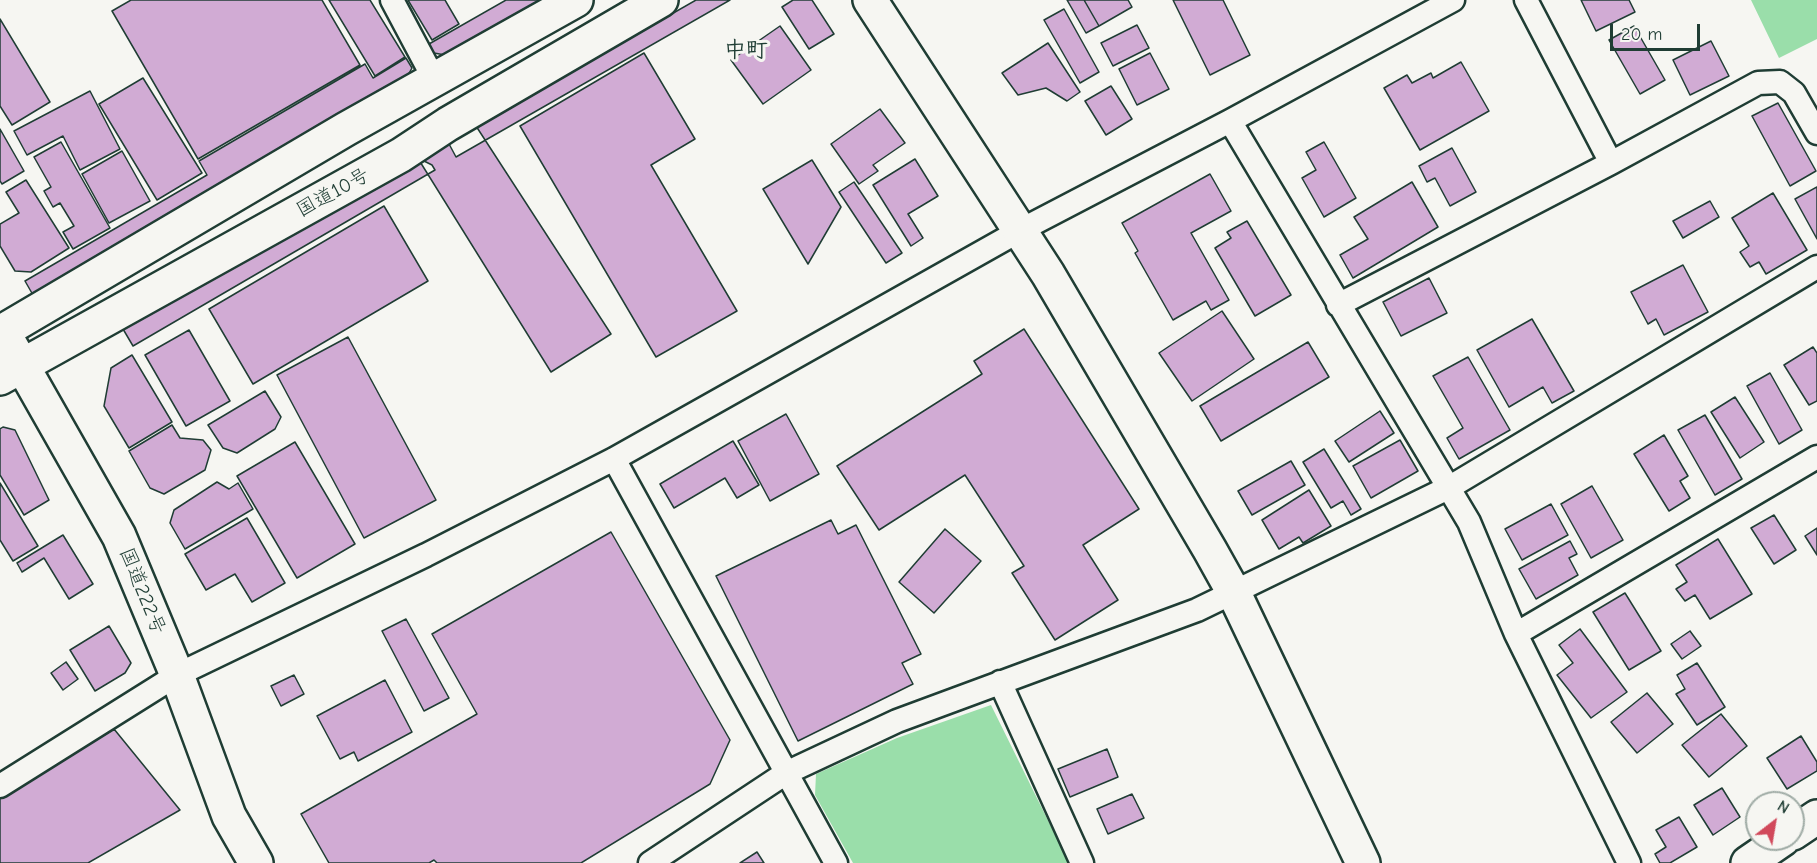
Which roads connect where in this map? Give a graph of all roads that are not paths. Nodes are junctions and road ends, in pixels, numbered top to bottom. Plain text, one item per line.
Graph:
1 (392, 0) edge
2 (576, 0) edge
3 (660, 0) edge
4 (870, 0) edge
5 (1453, 0) edge
6 (1526, 0) edge
7 (434, 79) junction
8 (1230, 122) junction
9 (1817, 133) edge
10 (1611, 163) junction
11 (1021, 230) junction
12 (1817, 267) edge
13 (1338, 304) junction
14 (1, 331) edge
15 (11, 372) edge
16 (1817, 457) edge
17 (614, 459) junction
18 (1450, 487) junction
19 (1234, 593) junction
20 (1516, 633) junction
21 (177, 675) junction
22 (1000, 682) junction
23 (786, 773) junction
24 (0, 786) edge
25 (1766, 851) edge
26 (256, 863) edge
27 (650, 863) edge
28 (836, 863) edge
29 (1082, 863) edge
30 (1363, 863) edge
31 (1629, 863) edge
32 (1748, 863) edge

1 - 7 street
2 - 7 main road
3 - 15 main road, 国道10号
4 - 11 main road
5 - 8 street
6 - 10 street
7 - 14 main road
8 - 11 street
8 - 13 street
9 - 10 street
10 - 13 street
11 - 17 street
11 - 19 main road
12 - 18 street
13 - 18 street
14 - 15 main road, 国道222号
15 - 21 main road, 国道222号
16 - 20 street
17 - 21 street
17 - 23 street
18 - 19 street
18 - 20 street
19 - 22 street
19 - 30 main road
20 - 31 street
21 - 24 street
21 - 26 main road, 国道222号
22 - 23 street
22 - 29 street
23 - 27 street
23 - 28 street
25 - 32 main road

